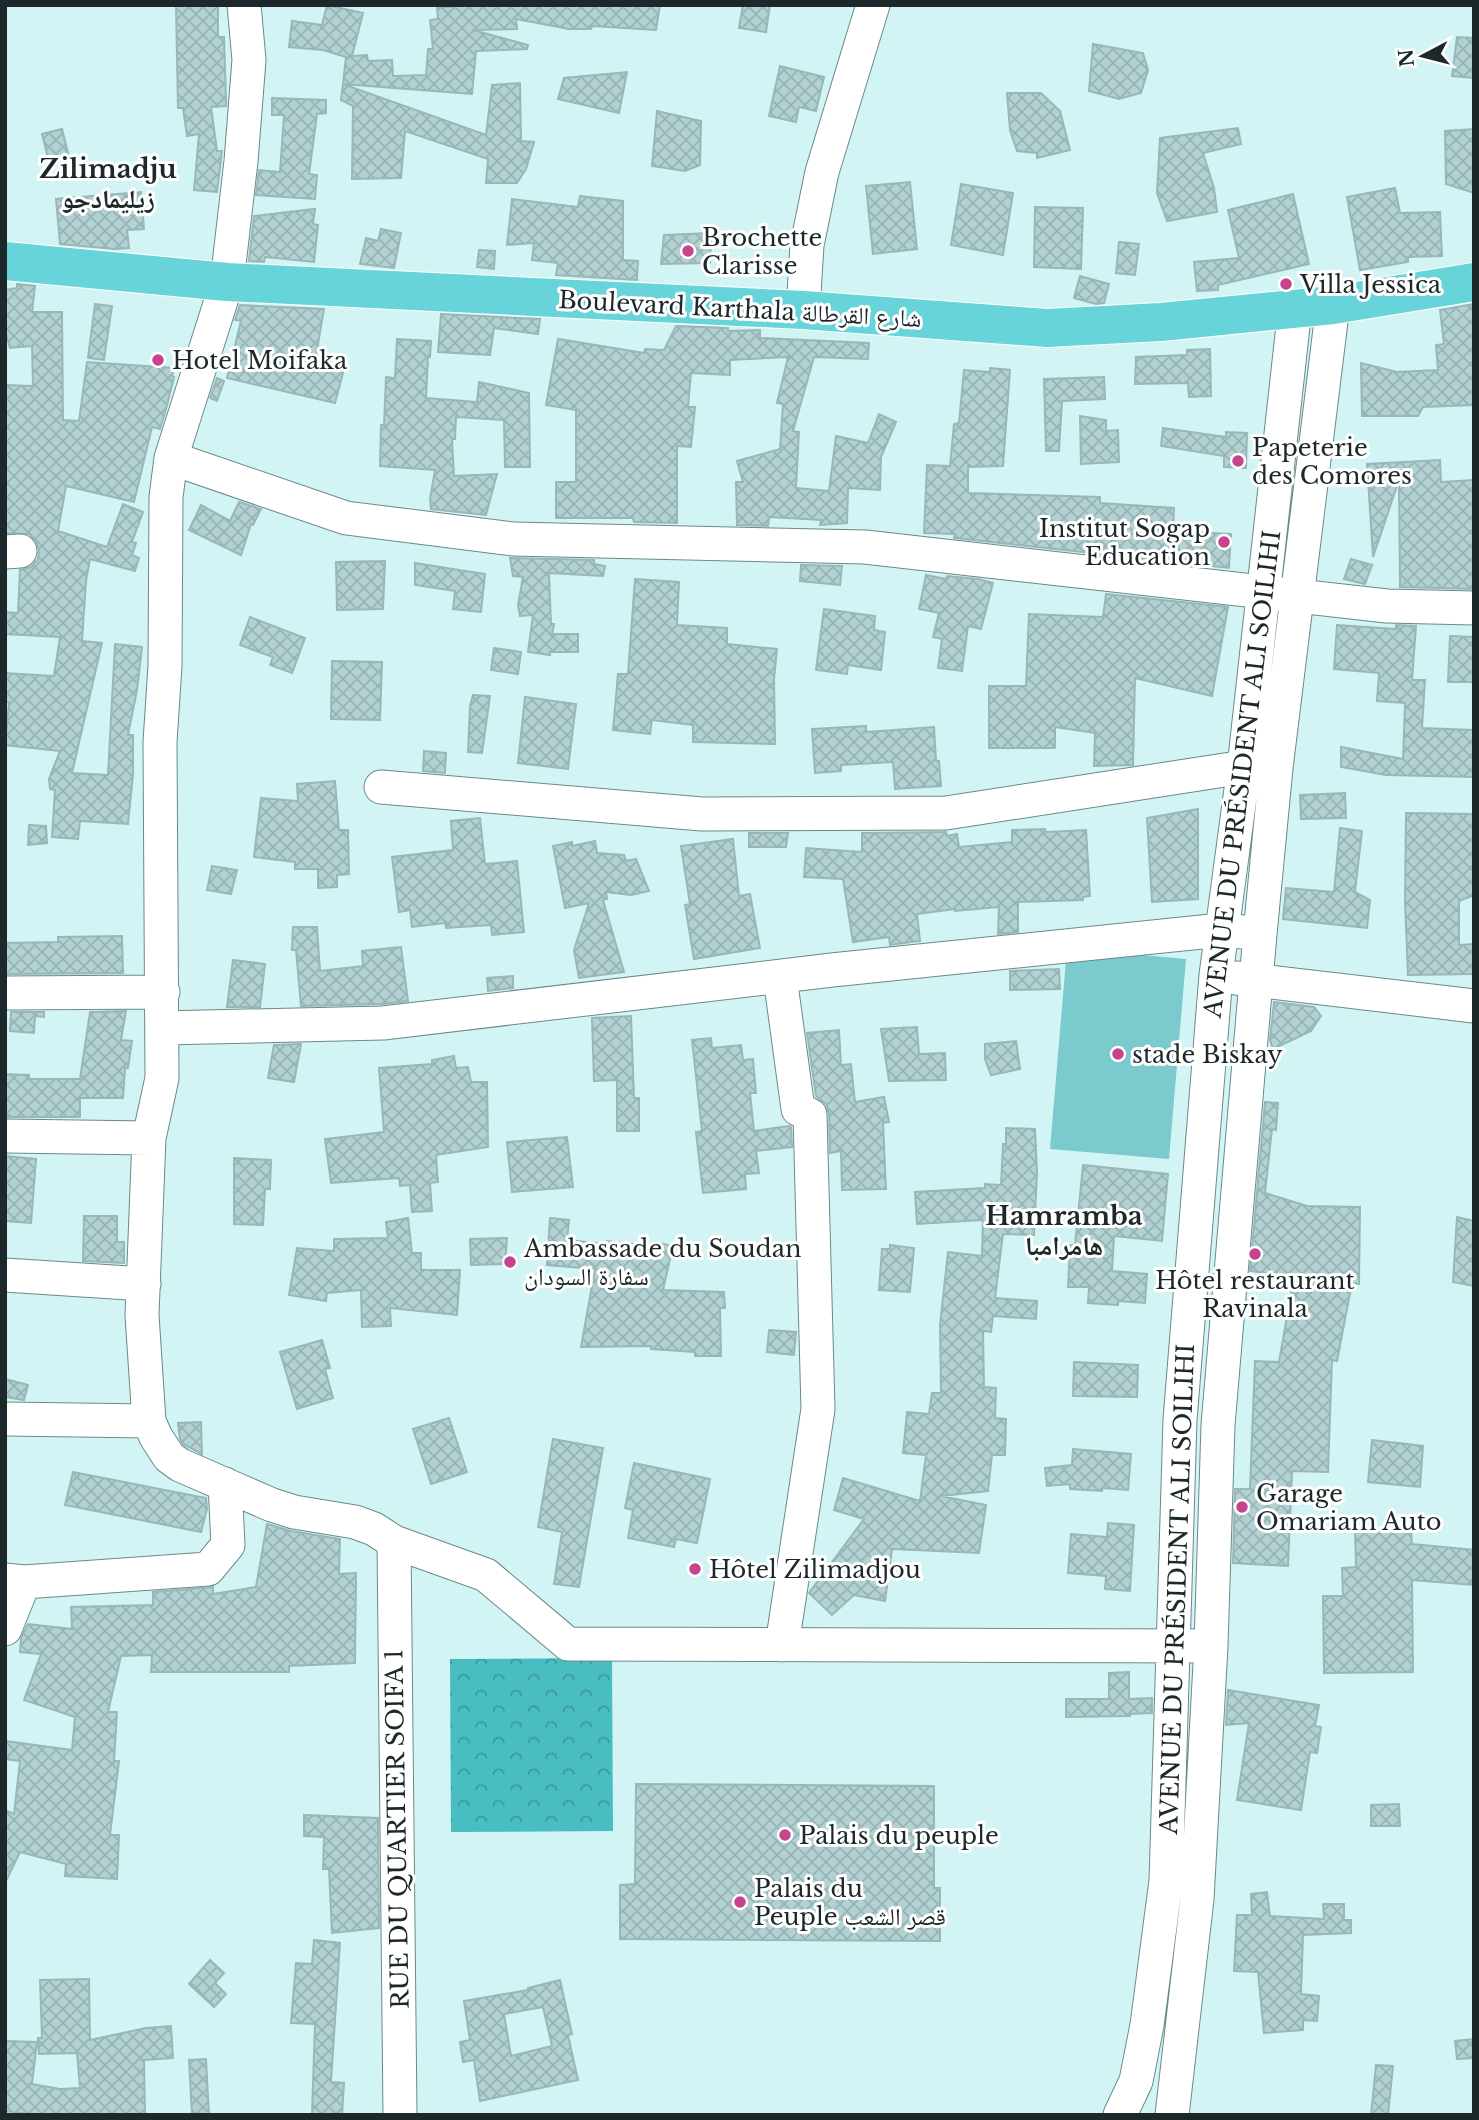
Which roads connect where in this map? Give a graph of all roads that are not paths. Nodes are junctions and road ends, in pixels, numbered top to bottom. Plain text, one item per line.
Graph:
1 (244, 5) edge
2 (873, 5) edge
3 (5, 261) edge
4 (227, 282) junction
5 (1474, 282) edge
6 (1333, 305) junction
7 (1295, 308) junction
8 (803, 310) junction
9 (171, 458) junction
10 (1264, 592) junction
11 (1297, 594) junction
12 (1474, 608) edge
13 (1260, 768) junction
14 (381, 787) dead end
15 (1221, 930) junction
16 (1260, 934) junction
17 (1216, 975) junction
18 (780, 977) junction
19 (1256, 981) junction
20 (163, 992) junction
21 (5, 993) edge
22 (1474, 1006) edge
23 (162, 1028) junction
24 (5, 1136) edge
25 (149, 1138) junction
26 (5, 1275) edge
27 (144, 1284) junction
28 (5, 1419) edge
29 (149, 1421) junction
30 (225, 1484) junction
31 (394, 1542) junction
32 (15, 1581) edge
33 (5, 1629) edge
34 (782, 1644) junction
35 (1174, 1645) junction
36 (1211, 1646) junction
37 (400, 2115) edge
38 (1120, 2115) edge
39 (1172, 2115) edge

1 - 4 street
2 - 8 street
3 - 4 main road, Boulevard Karthala شارع القرطالة
4 - 8 main road, Boulevard Karthala شارع القرطالة
4 - 9 street
5 - 6 main road, Boulevard Karthala شارع القرطالة
6 - 7 main road, Boulevard Karthala شارع القرطالة
6 - 11 street, AVENUE DU PRÉSIDENT ALI SOILIHI
7 - 8 main road, Boulevard Karthala شارع القرطالة
7 - 10 street, AVENUE DU PRÉSIDENT ALI SOILIHI
9 - 10 street
9 - 20 street
10 - 11 street
10 - 13 street, AVENUE DU PRÉSIDENT ALI SOILIHI
11 - 12 street
11 - 13 street, AVENUE DU PRÉSIDENT ALI SOILIHI
13 - 14 street
13 - 15 street, AVENUE DU PRÉSIDENT ALI SOILIHI
13 - 16 street, AVENUE DU PRÉSIDENT ALI SOILIHI
15 - 16 street
15 - 17 street, AVENUE DU PRÉSIDENT ALI SOILIHI
15 - 18 street
16 - 19 street, AVENUE DU PRÉSIDENT ALI SOILIHI
17 - 19 street
17 - 35 street, AVENUE DU PRÉSIDENT ALI SOILIHI
18 - 23 street
18 - 34 street
19 - 22 street
19 - 36 street, AVENUE DU PRÉSIDENT ALI SOILIHI
20 - 21 street
20 - 23 street
23 - 25 street
24 - 25 street
25 - 27 street
26 - 27 street
27 - 29 street
28 - 29 street
29 - 30 street
30 - 31 street
30 - 32 street
31 - 34 street
31 - 37 street, RUE DU QUARTIER SOIFA 1
32 - 33 street
34 - 35 street
35 - 36 street
35 - 38 street, AVENUE DU PRÉSIDENT ALI SOILIHI
36 - 39 street, AVENUE DU PRÉSIDENT ALI SOILIHI

